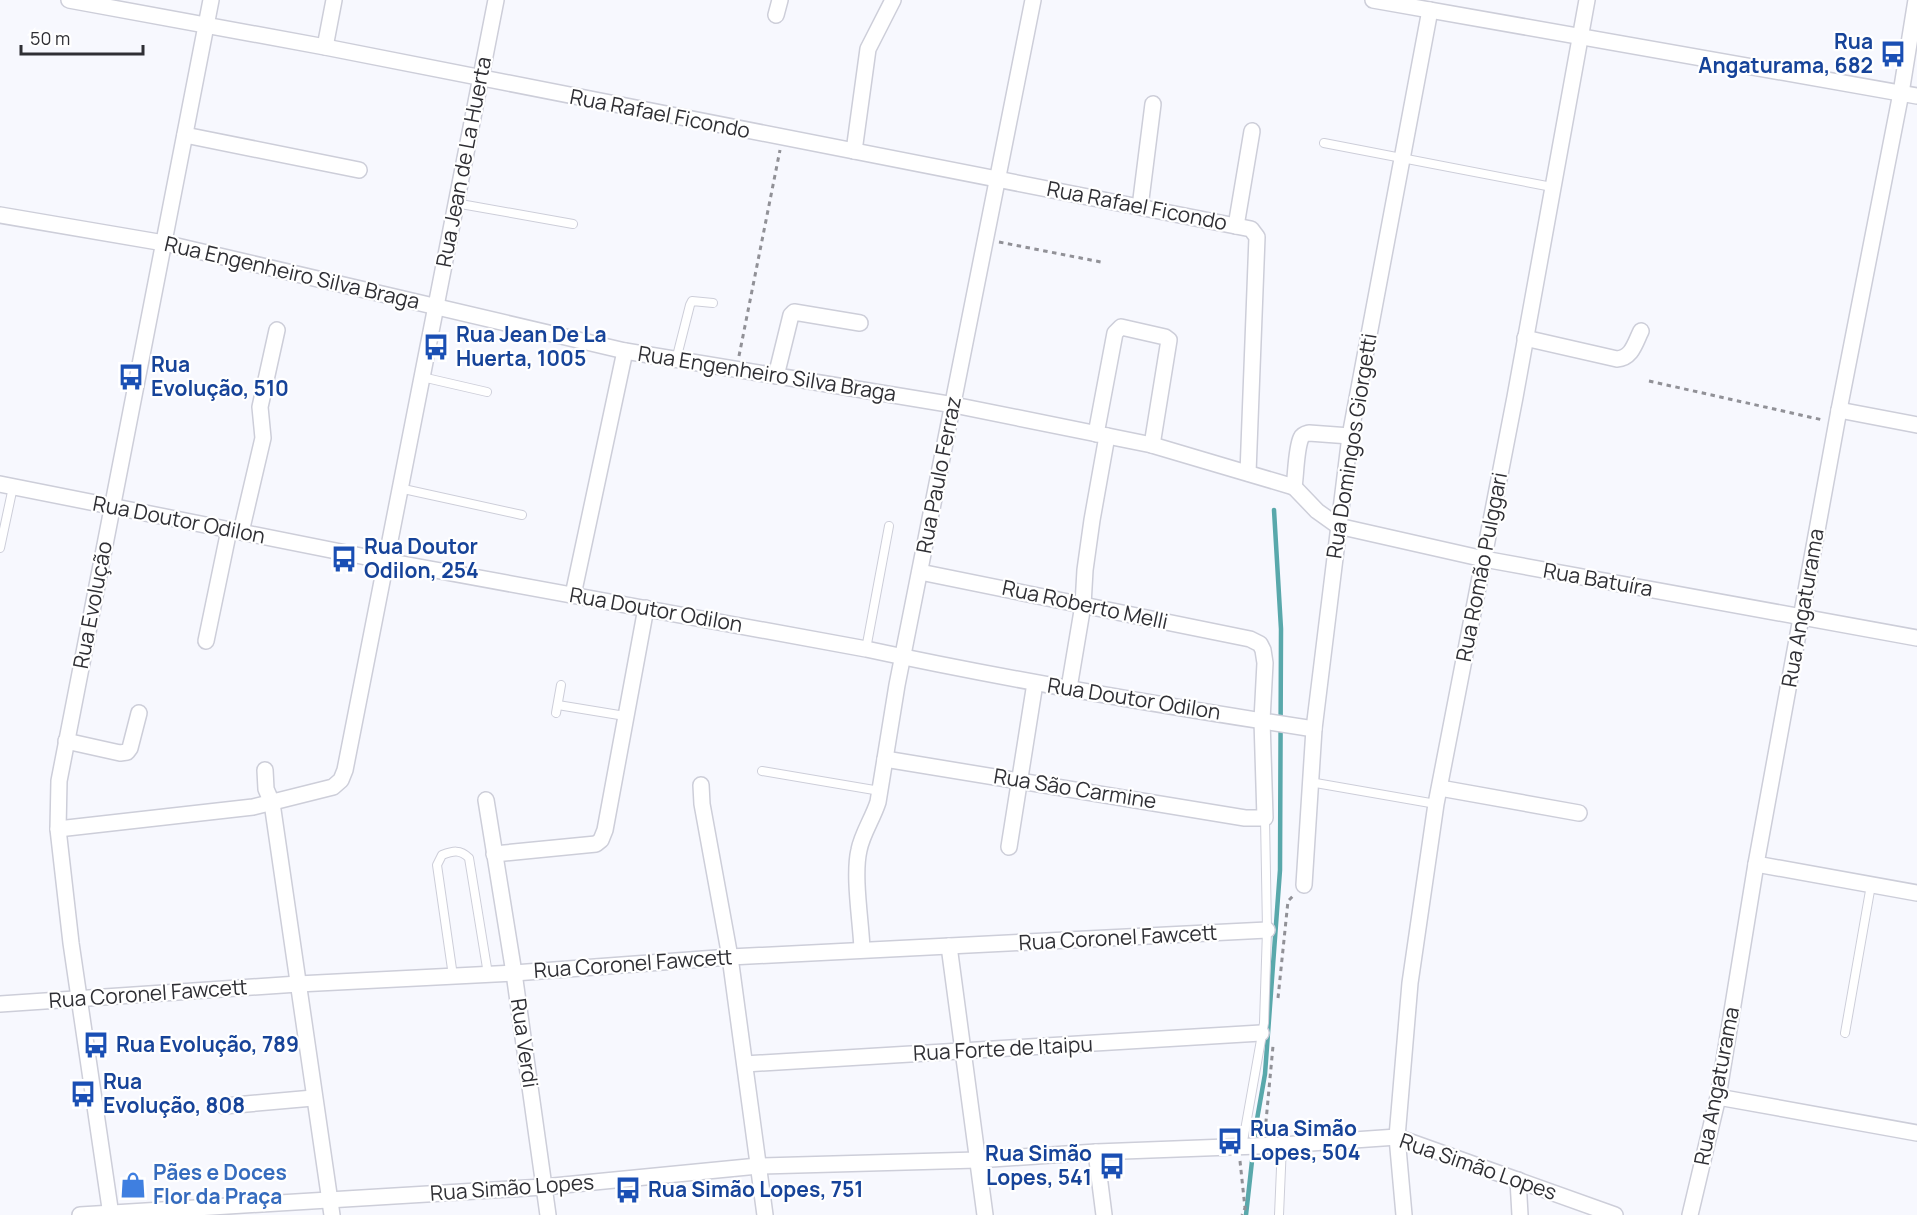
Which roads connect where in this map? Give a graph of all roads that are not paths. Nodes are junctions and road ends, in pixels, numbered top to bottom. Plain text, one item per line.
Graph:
1 (69, 0) edge
2 (211, 0) edge
3 (334, 0) edge
4 (496, 0) edge
5 (893, 0) edge
6 (1033, 0) edge
7 (1375, 0) edge
8 (1587, 0) edge
9 (1916, 0) edge
10 (1430, 10) junction
11 (207, 25) junction
12 (1579, 38) junction
13 (325, 47) junction
14 (479, 79) junction
15 (1901, 93) junction
16 (1917, 96) edge
17 (1153, 104) dead end
18 (1252, 131) dead end
19 (185, 135) junction
20 (1324, 143) dead end
21 (854, 151) junction
22 (1402, 160) junction
23 (359, 170) dead end
24 (997, 178) junction
25 (1552, 187) junction
26 (455, 203) junction
27 (1140, 207) junction
28 (0, 215) edge
29 (573, 224) dead end
30 (1243, 227) junction
31 (164, 243) junction
32 (713, 303) dead end
33 (435, 307) junction
34 (860, 323) dead end
35 (277, 330) dead end
36 (1641, 332) dead end
37 (1525, 338) junction
38 (625, 351) junction
39 (676, 360) junction
40 (776, 376) junction
41 (422, 377) junction
42 (487, 392) dead end
43 (954, 405) junction
44 (1838, 417) junction
45 (1917, 425) edge
46 (1102, 435) junction
47 (1350, 436) junction
48 (1152, 445) junction
49 (1248, 473) junction
50 (6, 486) edge
51 (1294, 487) junction
52 (399, 488) junction
53 (112, 508) junction
54 (522, 515) dead end
55 (889, 526) dead end
56 (1338, 526) junction
57 (235, 531) junction
58 (0, 548) edge
59 (1484, 559) junction
60 (386, 561) junction
61 (920, 572) junction
62 (573, 595) junction
63 (1083, 605) junction
64 (646, 608) junction
65 (1802, 617) junction
66 (1917, 638) edge
67 (206, 641) dead end
68 (866, 649) junction
69 (903, 657) junction
70 (1035, 682) junction
71 (561, 685) dead end
72 (1069, 688) junction
73 (139, 713) dead end
74 (625, 716) junction
75 (1266, 721) junction
76 (1314, 729) junction
77 (66, 741) junction
78 (885, 759) junction
79 (265, 770) dead end
80 (762, 771) dead end
81 (1019, 780) junction
82 (1310, 782) junction
83 (701, 785) dead end
84 (1440, 788) junction
85 (880, 791) junction
86 (486, 800) dead end
87 (272, 803) junction
88 (1436, 804) junction
89 (1579, 813) dead end
90 (1265, 818) junction
91 (58, 829) junction
92 (1009, 847) dead end
93 (494, 854) junction
94 (1756, 864) junction
95 (1304, 885) dead end
96 (1871, 885) junction
97 (1917, 893) edge
98 (1267, 930) junction
99 (949, 945) junction
100 (862, 950) junction
101 (730, 957) junction
102 (514, 973) junction
103 (488, 974) junction
104 (453, 976) junction
105 (298, 984) junction
106 (80, 999) junction
107 (0, 1004) edge
108 (1261, 1033) junction
109 (1845, 1033) dead end
110 (963, 1052) junction
111 (745, 1064) junction
112 (1718, 1097) junction
113 (314, 1098) junction
114 (224, 1106) dead end
115 (1917, 1133) edge
116 (1397, 1137) junction
117 (1282, 1145) junction
118 (1241, 1147) junction
119 (1096, 1152) junction
120 (977, 1160) junction
121 (758, 1166) junction
122 (1518, 1180) junction
123 (543, 1187) junction
124 (331, 1208) edge
125 (111, 1214) edge
126 (80, 1215) edge
127 (548, 1215) edge
128 (765, 1215) edge
129 (985, 1215) edge
130 (1104, 1215) edge
131 (1279, 1215) edge
132 (1404, 1215) edge
133 (1520, 1215) edge
134 (1615, 1215) edge
135 (1690, 1215) edge

1 - 11 street, Rua Rafael Ficondo
2 - 11 street, Rua Evolução
3 - 13 street
4 - 14 street, Rua Jean de La Huerta
5 - 21 street
6 - 24 street, Rua Paulo Ferraz
7 - 10 street
8 - 12 street, Rua Romão Pulggari
9 - 15 street, Rua Angaturama
10 - 12 street
10 - 22 street, Rua Domingos Giorgetti
11 - 13 street, Rua Rafael Ficondo
11 - 19 street, Rua Evolução
12 - 15 street
12 - 25 street, Rua Romão Pulggari
13 - 14 street, Rua Rafael Ficondo
14 - 21 street, Rua Rafael Ficondo
14 - 26 street, Rua Jean de La Huerta
15 - 16 street
15 - 44 street, Rua Angaturama
17 - 27 street
18 - 30 street
19 - 23 street
19 - 31 street, Rua Evolução
20 - 22 lane
21 - 24 street, Rua Rafael Ficondo
22 - 25 lane
22 - 47 street, Rua Domingos Giorgetti
24 - 27 street, Rua Rafael Ficondo
24 - 43 street, Rua Paulo Ferraz
25 - 37 street, Rua Romão Pulggari
26 - 29 lane
26 - 33 street, Rua Jean de La Huerta
27 - 30 street, Rua Rafael Ficondo
28 - 31 street, Rua Engenheiro Silva Braga
30 - 49 street
31 - 33 street, Rua Engenheiro Silva Braga
31 - 53 street, Rua Evolução
32 - 39 lane
33 - 38 street, Rua Engenheiro Silva Braga
33 - 41 street, Rua Jean de La Huerta
34 - 40 street
35 - 57 street
36 - 37 street
37 - 59 street, Rua Romão Pulggari
38 - 39 street, Rua Engenheiro Silva Braga
38 - 62 street
39 - 40 street, Rua Engenheiro Silva Braga
40 - 43 street, Rua Engenheiro Silva Braga
41 - 42 lane
41 - 52 street, Rua Jean de La Huerta
43 - 46 street, Rua Engenheiro Silva Braga
43 - 61 street, Rua Paulo Ferraz
44 - 45 street
44 - 65 street, Rua Angaturama
46 - 48 street, Rua Engenheiro Silva Braga
46 - 48 street
46 - 63 street
47 - 51 street
47 - 56 street, Rua Domingos Giorgetti
48 - 49 street, Rua Engenheiro Silva Braga
49 - 51 street, Rua Engenheiro Silva Braga
50 - 53 street, Rua Doutor Odilon
50 - 58 lane
51 - 56 street, Rua Batuíra
52 - 54 lane
52 - 60 street, Rua Jean de La Huerta
53 - 57 street, Rua Doutor Odilon
53 - 77 street, Rua Evolução
55 - 68 lane
56 - 59 street, Rua Batuíra
56 - 76 street, Rua Domingos Giorgetti
57 - 60 street, Rua Doutor Odilon
57 - 67 street
59 - 65 street, Rua Batuíra
59 - 84 street, Rua Romão Pulggari
60 - 62 street, Rua Doutor Odilon
60 - 87 street, Rua Jean de La Huerta
61 - 63 street, Rua Roberto Melli
61 - 69 street, Rua Paulo Ferraz
62 - 64 street, Rua Doutor Odilon
63 - 72 street
63 - 75 street, Rua Roberto Melli
64 - 68 street, Rua Doutor Odilon
64 - 74 street
65 - 66 street, Rua Batuíra
65 - 94 street, Rua Angaturama
68 - 69 street, Rua Doutor Odilon
69 - 70 street, Rua Doutor Odilon
69 - 78 street, Rua Paulo Ferraz
70 - 72 street, Rua Doutor Odilon
70 - 81 street
71 - 74 lane
72 - 75 street, Rua Doutor Odilon
73 - 77 street
74 - 93 street
75 - 76 street, Rua Doutor Odilon
75 - 90 street
76 - 82 street, Rua Domingos Giorgetti
77 - 91 street, Rua Evolução
78 - 81 street, Rua São Carmine
78 - 85 street, Rua Paulo Ferraz
79 - 87 street
80 - 85 lane
81 - 90 street, Rua São Carmine
81 - 92 street
82 - 88 lane
82 - 95 street, Rua Domingos Giorgetti
83 - 101 street
84 - 88 street, Rua Romão Pulggari
84 - 89 street
85 - 100 street, Rua Paulo Ferraz
86 - 93 street, Rua Verdi
87 - 91 street
87 - 105 street
88 - 116 street, Rua Romão Pulggari
90 - 98 lane
91 - 106 street, Rua Evolução
93 - 102 street, Rua Verdi
94 - 96 street
94 - 112 street, Rua Angaturama
96 - 97 street
96 - 109 lane
98 - 99 street, Rua Coronel Fawcett
98 - 108 lane
99 - 100 street, Rua Coronel Fawcett
99 - 110 street
100 - 101 street, Rua Coronel Fawcett
101 - 102 street, Rua Coronel Fawcett
101 - 111 street
102 - 103 street, Rua Coronel Fawcett
102 - 123 street, Rua Verdi
103 - 104 street, Rua Coronel Fawcett
103 - 104 lane
104 - 105 street, Rua Coronel Fawcett
105 - 106 street, Rua Coronel Fawcett
105 - 113 street
106 - 107 street, Rua Coronel Fawcett
106 - 125 street, Rua Evolução
108 - 110 street, Rua Forte de Itaipu
108 - 118 lane
110 - 111 street, Rua Forte de Itaipu
110 - 120 street
111 - 121 street
112 - 115 street
112 - 135 street, Rua Angaturama
113 - 114 street
113 - 124 street
116 - 117 street, Rua Simão Lopes
116 - 122 street, Rua Simão Lopes
116 - 132 street, Rua Romão Pulggari
117 - 118 street, Rua Simão Lopes
117 - 131 lane
118 - 119 street, Rua Simão Lopes
119 - 120 street, Rua Simão Lopes
119 - 130 street
120 - 121 street, Rua Simão Lopes
120 - 129 street
121 - 123 street, Rua Simão Lopes
121 - 128 street
122 - 133 street
122 - 134 street, Rua Simão Lopes
123 - 124 street, Rua Simão Lopes
123 - 127 street, Rua Verdi
124 - 125 street, Rua Simão Lopes
125 - 126 street, Rua Simão Lopes

